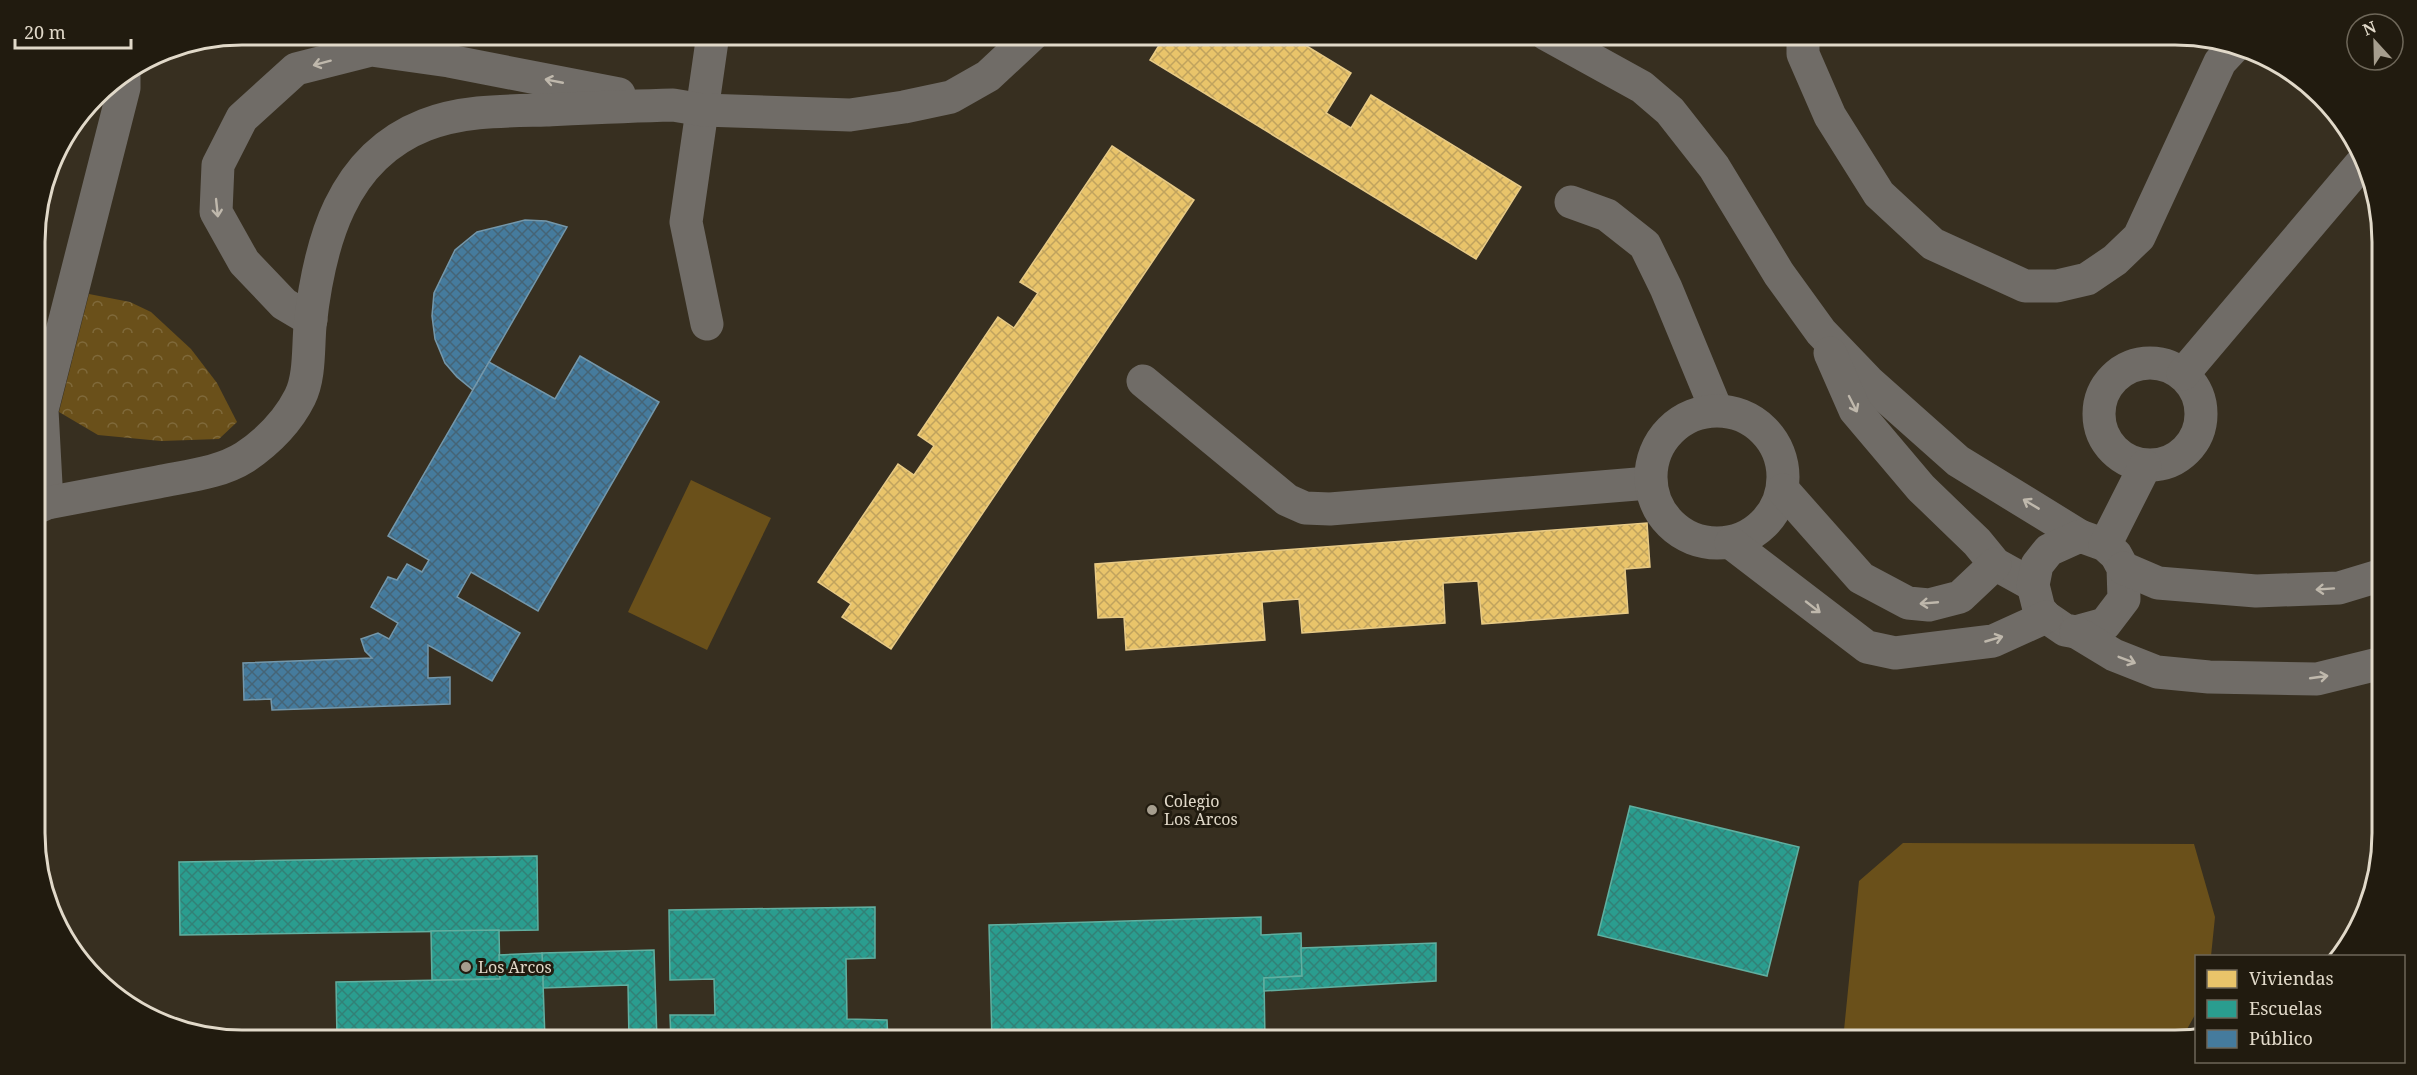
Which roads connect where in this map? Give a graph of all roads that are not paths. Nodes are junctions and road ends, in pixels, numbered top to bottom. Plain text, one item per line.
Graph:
1 (709, 45) edge
2 (1021, 45) edge
3 (1566, 45) edge
4 (1803, 45) edge
5 (2229, 53) edge
6 (124, 85) edge
7 (688, 107) junction
8 (2357, 168) edge
9 (1571, 202) dead end
10 (311, 320) junction
11 (707, 324) dead end
12 (1821, 332) junction
13 (2183, 374) junction
14 (1143, 381) dead end
15 (45, 398) edge
16 (1716, 410) junction
17 (2145, 466) junction
18 (1649, 483) junction
19 (1783, 490) junction
20 (45, 505) edge
21 (1731, 543) junction
22 (2103, 550) junction
23 (1995, 564) junction
24 (2372, 578) edge
25 (2033, 585) junction
26 (2046, 617) junction
27 (2076, 632) junction
28 (2372, 665) edge

1 - 7 street
2 - 7 street
3 - 12 street
4 - 5 street
6 - 15 street
7 - 10 street
7 -> 10 street
7 - 11 street
8 - 13 street
9 - 16 street
10 - 20 street
22 -> 12 street
12 -> 23 street
13 - 17 street
13 - 17 street
14 - 18 street
16 - 18 street
16 - 19 street
17 - 22 street
18 - 21 street
19 - 21 street
23 -> 19 street
21 -> 26 street
24 -> 22 street
22 - 25 street
22 - 27 street
23 - 25 street
25 - 26 street
26 - 27 street
27 -> 28 street

